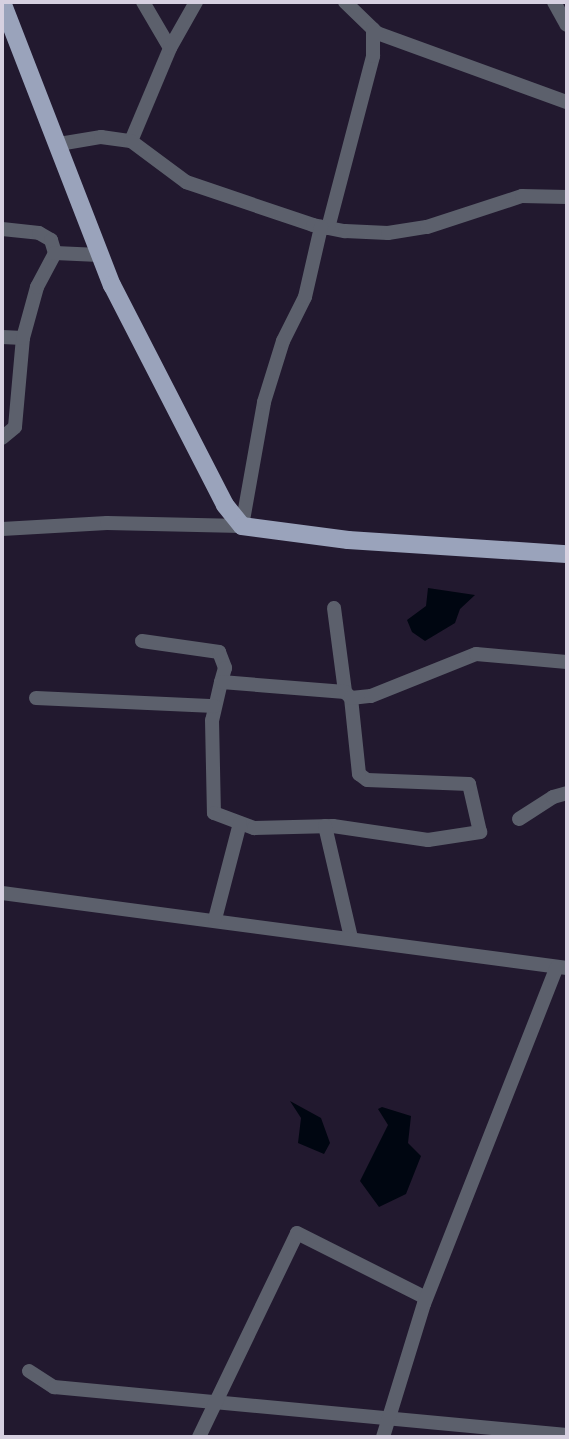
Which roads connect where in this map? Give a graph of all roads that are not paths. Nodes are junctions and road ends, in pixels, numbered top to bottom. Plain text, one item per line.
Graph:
1 (2, 2) edge
2 (143, 2) edge
3 (197, 2) edge
4 (345, 2) edge
5 (554, 2) edge
6 (567, 25) edge
7 (373, 29) junction
8 (170, 48) junction
9 (567, 102) edge
10 (131, 141) junction
11 (59, 144) junction
12 (567, 197) edge
13 (325, 227) junction
14 (2, 229) edge
15 (55, 253) junction
16 (99, 256) junction
17 (2, 337) edge
18 (23, 338) junction
19 (2, 438) edge
20 (242, 526) junction
21 (2, 529) edge
22 (567, 554) edge
23 (334, 608) dead end
24 (142, 642) dead end
25 (567, 662) edge
26 (221, 682) junction
27 (348, 695) junction
28 (36, 698) dead end
29 (215, 706) junction
30 (567, 793) edge
31 (519, 819) dead end
32 (240, 823) junction
33 (325, 826) junction
34 (2, 893) edge
35 (215, 919) junction
36 (351, 939) junction
37 (562, 967) edge
38 (426, 1298) junction
39 (29, 1371) dead end
40 (217, 1401) junction
41 (389, 1418) junction
42 (567, 1435) edge
43 (199, 1437) edge
44 (383, 1437) edge

1 - 11 main road
2 - 8 street
3 - 8 street
4 - 7 street
5 - 6 street
7 - 9 street
7 - 13 street
8 - 10 street
10 - 11 street
10 - 13 street
11 - 16 main road
12 - 13 street
13 - 20 street
14 - 15 street
15 - 16 street
15 - 18 street
16 - 20 main road
17 - 18 street
18 - 19 street
20 - 21 street
20 - 22 main road
23 - 27 street
24 - 26 street
25 - 27 street
26 - 27 street
26 - 29 street
27 - 33 street
28 - 29 street
29 - 32 street
30 - 31 street
32 - 33 street
32 - 35 street
33 - 36 street
34 - 35 street
35 - 36 street
36 - 37 street
37 - 38 street
38 - 40 street
38 - 41 street
39 - 40 street
40 - 41 street
40 - 43 street
41 - 42 street
41 - 44 street

